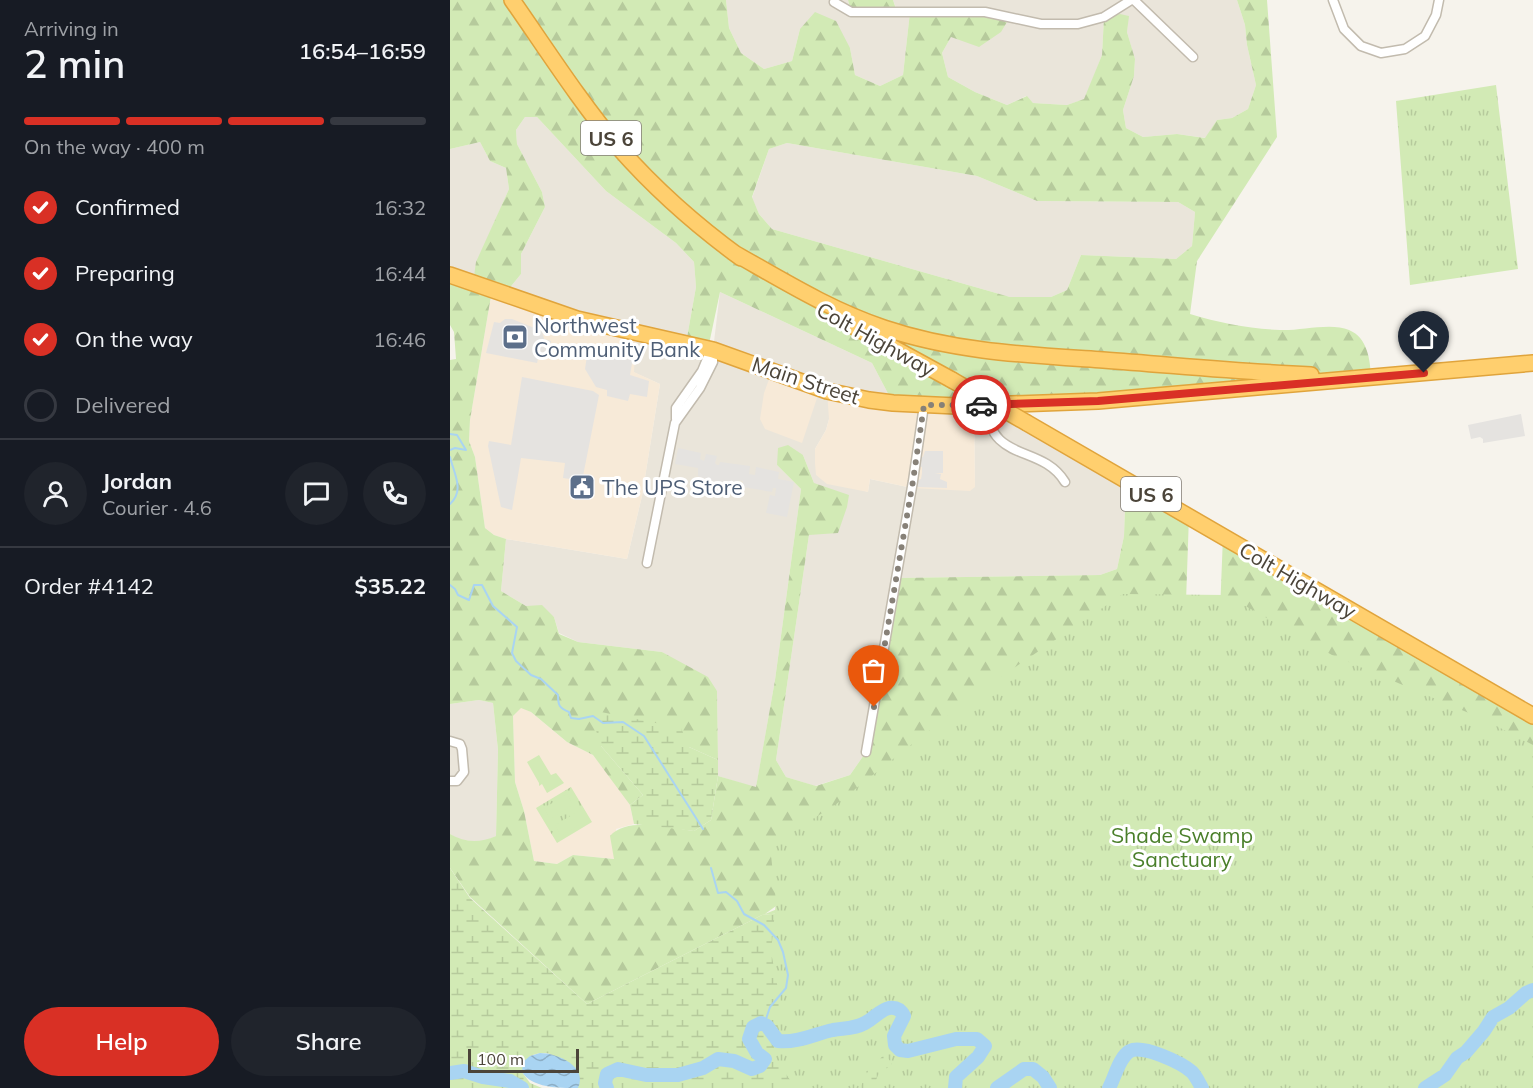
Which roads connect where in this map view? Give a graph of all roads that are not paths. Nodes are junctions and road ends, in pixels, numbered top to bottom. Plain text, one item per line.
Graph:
1 (512, 0) edge
2 (1133, 0) edge
3 (1333, 0) edge
4 (1439, 0) edge
5 (834, 2) dead end
6 (1193, 57) dead end
7 (734, 253) junction
8 (450, 275) edge
9 (713, 350) junction
10 (1533, 363) edge
11 (1371, 377) junction
12 (924, 405) junction
13 (987, 405) junction
14 (1065, 482) dead end
15 (646, 563) dead end
16 (1533, 716) edge
17 (450, 741) edge
18 (866, 752) dead end
19 (450, 781) edge

1 - 7 highway, Colt Highway / US 6
2 - 5 street
2 - 6 street
3 - 4 street
7 - 11 highway
7 - 16 highway, Colt Highway / US 6, bridge
8 - 9 highway, Main Street
9 - 12 highway, Main Street
9 - 15 street
10 - 11 highway, Main Street
11 - 13 highway, Main Street
12 - 13 highway, Main Street
12 - 18 street
13 - 14 street
17 - 19 street

